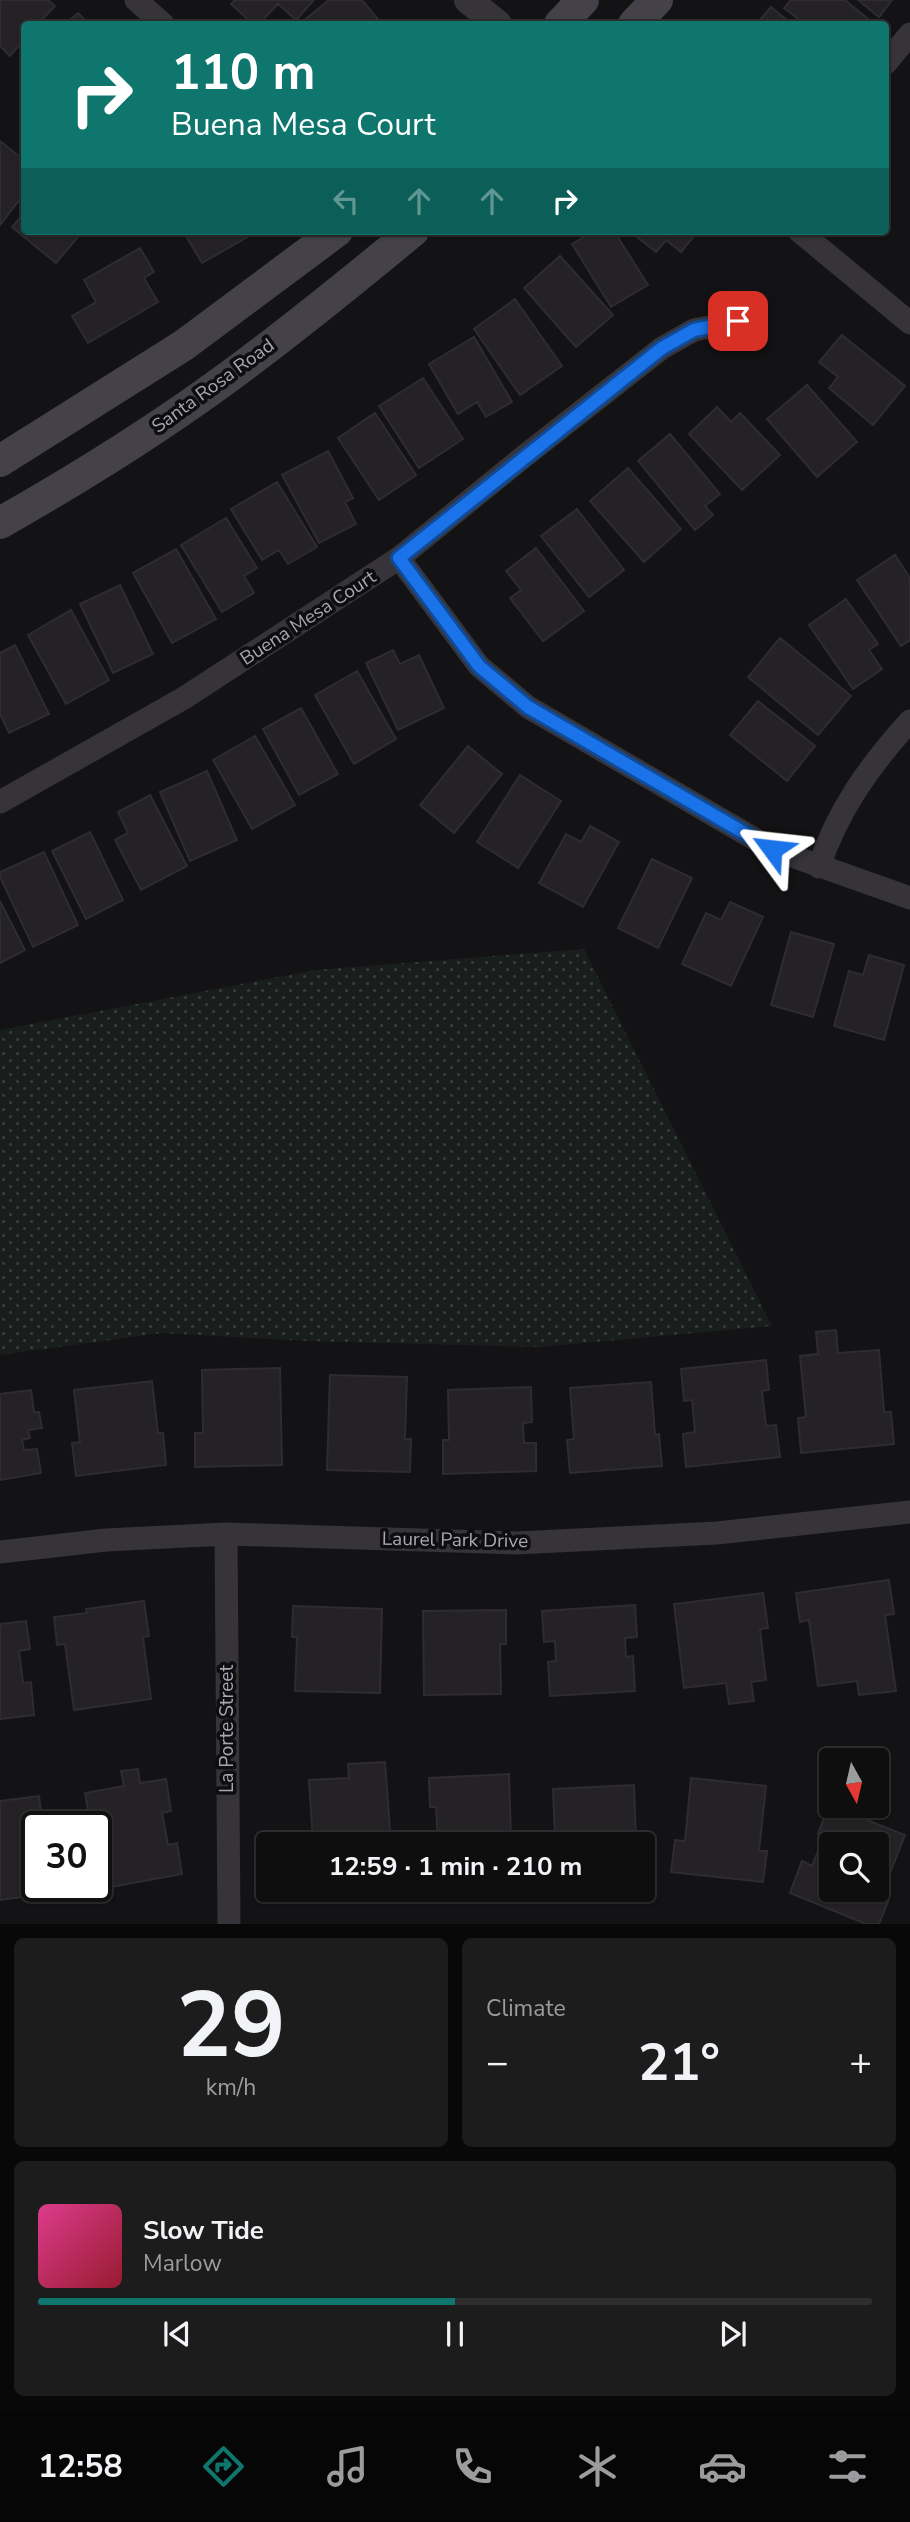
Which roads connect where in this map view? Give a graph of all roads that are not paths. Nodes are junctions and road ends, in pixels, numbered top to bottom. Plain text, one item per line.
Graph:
1 (136, 0) edge
2 (468, 0) edge
3 (657, 0) edge
4 (160, 21) edge
5 (494, 21) edge
6 (637, 21) edge
7 (910, 34) edge
8 (889, 59) edge
9 (332, 235) edge
10 (408, 235) edge
11 (804, 235) edge
12 (738, 321) dead end
13 (910, 323) edge
14 (0, 461) edge
15 (0, 523) edge
16 (399, 558) junction
17 (910, 721) edge
18 (0, 802) edge
19 (819, 867) junction
20 (910, 898) edge
21 (910, 1512) edge
22 (226, 1534) junction
23 (0, 1552) edge
24 (229, 1923) edge

1 - 4 street
2 - 5 street
3 - 6 main road
7 - 8 street
9 - 14 main road
10 - 15 main road, Santa Rosa Road
11 - 13 street
12 - 16 street, Buena Mesa Court
16 - 18 street, Buena Mesa Court
16 - 19 street
17 - 19 street
19 - 20 street
21 - 22 street, Laurel Park Drive
22 - 23 street, Laurel Park Drive
22 - 24 street, La Porte Street

